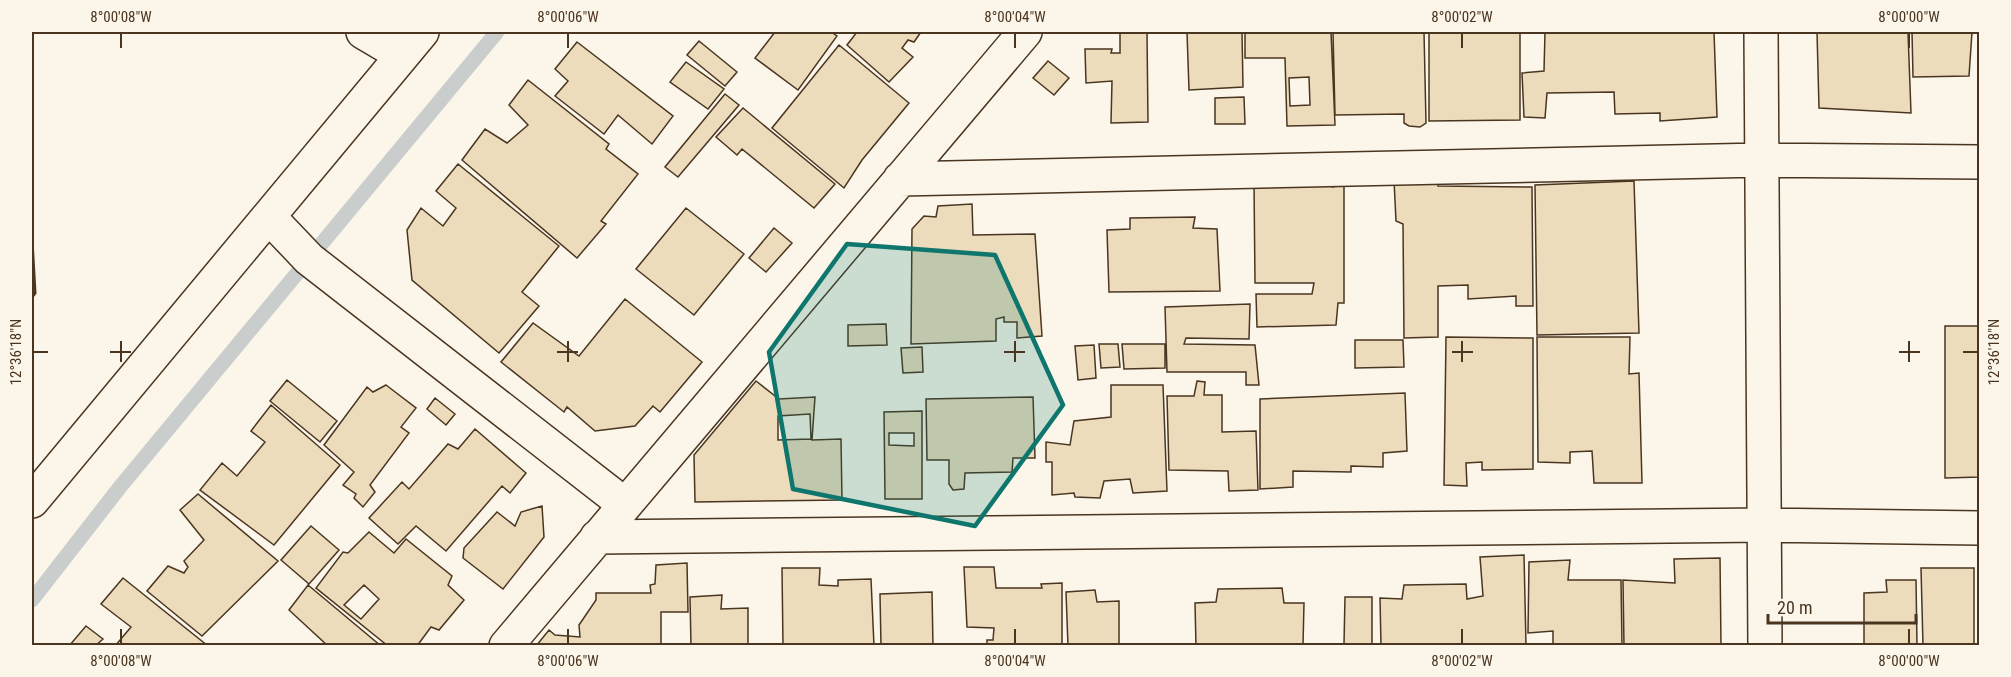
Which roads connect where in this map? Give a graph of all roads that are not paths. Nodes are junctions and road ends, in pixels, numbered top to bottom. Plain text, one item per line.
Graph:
1 (363, 32) edge
2 (1025, 32) edge
3 (1761, 32) edge
4 (412, 43) edge
5 (1761, 160) junction
6 (1980, 162) edge
7 (900, 179) junction
8 (269, 218) junction
9 (32, 501) edge
10 (624, 504) junction
11 (1765, 525) junction
12 (1980, 528) edge
13 (597, 537) junction
14 (506, 645) edge
15 (1765, 645) edge

1 - 4 street
2 - 7 street
3 - 5 street
4 - 8 street
5 - 6 street
5 - 7 street
5 - 11 street
7 - 10 street
8 - 9 street
8 - 10 street
10 - 13 street
11 - 12 street
11 - 13 street
11 - 15 street
13 - 14 street

